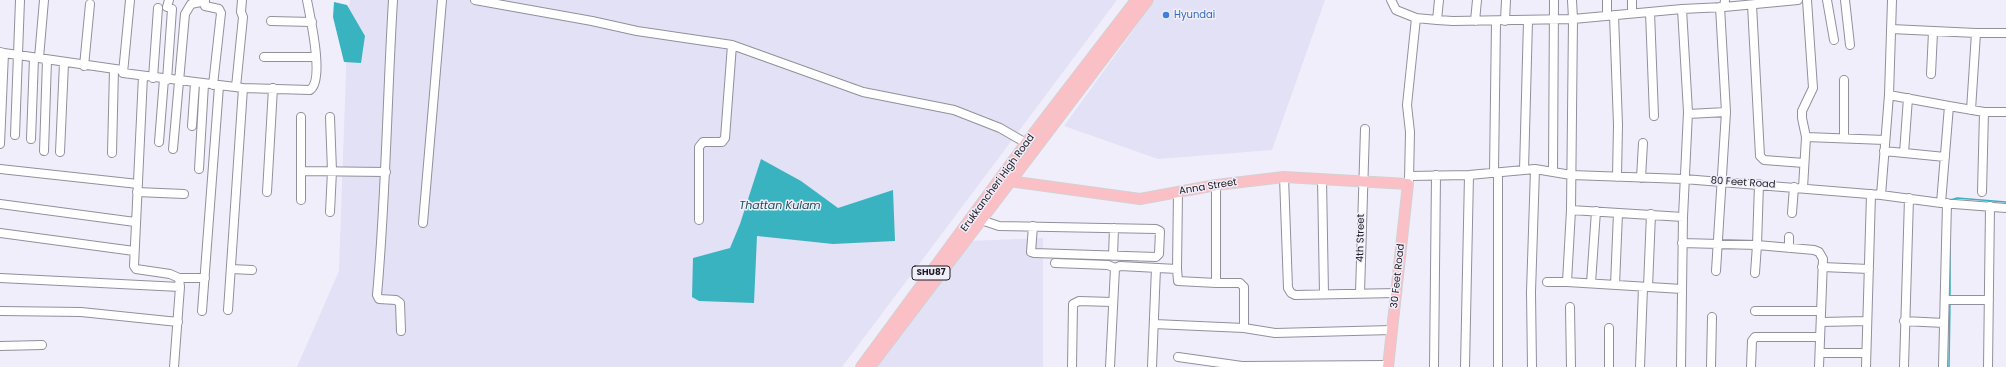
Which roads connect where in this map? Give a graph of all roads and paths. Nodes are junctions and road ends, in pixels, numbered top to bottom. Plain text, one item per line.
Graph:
1 (20, 0) edge
2 (44, 0) edge
3 (130, 0) edge
4 (242, 0) edge
5 (307, 0) edge
6 (393, 0) edge
7 (442, 0) edge
8 (475, 0) edge
9 (1136, 0) edge
10 (1148, 0) edge
11 (1391, 0) edge
12 (1439, 0) edge
13 (1477, 0) edge
14 (1506, 0) edge
15 (1554, 0) edge
16 (1572, 0) edge
17 (1608, 0) edge
18 (1632, 0) edge
19 (1798, 0) edge
20 (1807, 0) edge
21 (1827, 0) edge
22 (1846, 0) edge
23 (1892, 0) edge
24 (205, 1) edge
25 (1754, 3) edge
26 (90, 4) dead end
27 (1723, 5) edge
28 (169, 6) edge
29 (158, 8) dead end
30 (1682, 9) junction
31 (1650, 12) junction
32 (1632, 14) junction
33 (1610, 15) junction
34 (1416, 18) junction
35 (1573, 19) junction
36 (1437, 20) junction
37 (1505, 20) junction
38 (1554, 20) junction
39 (271, 21) dead end
40 (1475, 21) junction
41 (1496, 21) junction
42 (1528, 21) junction
43 (312, 22) junction
44 (1891, 29) junction
45 (1934, 32) junction
46 (1976, 33) junction
47 (2006, 33) edge
48 (1834, 40) dead end
49 (732, 45) junction
50 (1850, 45) dead end
51 (2, 53) edge
52 (17, 55) junction
53 (264, 57) dead end
54 (316, 57) junction
55 (40, 59) junction
56 (64, 63) junction
57 (84, 66) junction
58 (118, 70) junction
59 (1931, 74) dead end
60 (143, 76) junction
61 (153, 78) junction
62 (165, 79) junction
63 (1844, 80) dead end
64 (179, 81) junction
65 (194, 83) junction
66 (212, 85) junction
67 (239, 88) junction
68 (273, 88) junction
69 (1888, 94) junction
70 (1908, 98) junction
71 (1949, 106) junction
72 (1971, 110) junction
73 (1726, 112) junction
74 (1984, 112) junction
75 (2006, 112) edge
76 (1688, 114) junction
77 (1654, 116) dead end
78 (301, 117) dead end
79 (330, 117) dead end
80 (192, 126) dead end
81 (1365, 129) dead end
82 (15, 135) dead end
83 (1806, 137) junction
84 (1844, 138) junction
85 (31, 139) dead end
86 (1885, 140) junction
87 (159, 142) dead end
88 (1643, 142) dead end
89 (1026, 143) junction
90 (0, 144) edge
91 (173, 149) dead end
92 (44, 151) dead end
93 (1884, 151) junction
94 (60, 152) dead end
95 (112, 153) dead end
96 (1904, 153) junction
97 (1945, 157) junction
98 (1804, 163) junction
99 (0, 169) edge
100 (1534, 169) junction
101 (199, 170) dead end
102 (1524, 170) junction
103 (301, 171) junction
104 (332, 171) junction
105 (1553, 171) junction
106 (386, 172) junction
107 (1496, 172) junction
108 (1469, 175) junction
109 (1436, 176) junction
110 (1571, 176) junction
111 (1284, 177) junction
112 (1617, 177) junction
113 (1641, 178) junction
114 (1322, 179) junction
115 (1684, 179) junction
116 (1409, 180) junction
117 (1009, 181) junction
118 (1722, 182) junction
119 (1363, 183) junction
120 (1759, 184) junction
121 (1216, 185) junction
122 (1794, 187) junction
123 (137, 188) junction
124 (1803, 188) junction
125 (267, 192) dead end
126 (1178, 192) junction
127 (1982, 192) dead end
128 (184, 194) dead end
129 (1871, 194) junction
130 (1882, 195) junction
131 (1909, 198) junction
132 (301, 200) dead end
133 (1948, 203) junction
134 (0, 204) edge
135 (1990, 206) junction
136 (2006, 208) edge
137 (1570, 210) junction
138 (1596, 211) junction
139 (330, 212) dead end
140 (1618, 213) junction
141 (1792, 213) dead end
142 (1651, 214) junction
143 (1683, 217) junction
144 (699, 220) dead end
145 (981, 220) junction
146 (135, 222) junction
147 (423, 224) dead end
148 (1033, 226) junction
149 (1114, 228) junction
150 (0, 233) edge
151 (1789, 237) dead end
152 (1682, 243) junction
153 (1717, 244) junction
154 (1757, 245) junction
155 (1789, 248) junction
156 (134, 251) junction
157 (1112, 256) junction
158 (1055, 263) dead end
159 (1822, 267) junction
160 (1115, 268) junction
161 (1156, 268) junction
162 (1869, 268) junction
163 (231, 269) junction
164 (1178, 269) junction
165 (252, 270) dead end
166 (1716, 271) dead end
167 (1755, 273) dead end
168 (0, 278) edge
169 (179, 278) junction
170 (205, 278) junction
171 (1547, 282) dead end
172 (1567, 282) junction
173 (1591, 283) junction
174 (1216, 284) junction
175 (1615, 285) junction
176 (180, 287) junction
177 (1645, 287) junction
178 (1682, 289) junction
179 (1360, 293) junction
180 (1396, 293) junction
181 (1324, 294) junction
182 (1948, 300) junction
183 (1989, 300) junction
184 (1112, 302) junction
185 (1570, 307) dead end
186 (228, 310) dead end
187 (0, 311) edge
188 (202, 311) dead end
189 (1755, 311) dead end
190 (1821, 311) junction
191 (1712, 317) dead end
192 (1867, 321) junction
193 (1904, 321) junction
194 (178, 322) junction
195 (1821, 322) junction
196 (1154, 324) junction
197 (1944, 324) junction
198 (1244, 328) junction
199 (1609, 328) dead end
200 (1392, 330) junction
201 (401, 331) dead end
202 (1820, 337) junction
203 (42, 345) dead end
204 (0, 346) edge
205 (1820, 353) junction
206 (1866, 353) junction
207 (1178, 357) dead end
208 (1242, 366) edge
209 (1321, 366) edge
210 (1388, 366) edge
211 (174, 367) edge
212 (861, 367) edge
213 (870, 367) edge
214 (1072, 367) edge
215 (1110, 367) edge
216 (1152, 367) edge
217 (1434, 367) edge
218 (1465, 367) edge
219 (1498, 367) edge
220 (1532, 367) edge
221 (1571, 367) edge
222 (1609, 367) edge
223 (1640, 367) edge
224 (1681, 367) edge
225 (1711, 367) edge
226 (1750, 367) edge
227 (1819, 367) edge
228 (1866, 367) edge
229 (1904, 367) edge
230 (1943, 367) edge
231 (1988, 367) edge

1 - 52 street
2 - 55 street
3 - 58 street
4 - 67 street
5 - 43 street
6 - 106 street
7 - 147 street
8 - 49 street
9 - 89 main road, Erukkancheri High Road / SHU87
10 - 117 main road, SHU87
11 - 34 street
12 - 36 street
13 - 40 street
14 - 37 street
15 - 38 street
16 - 35 street
17 - 33 street
18 - 32 street
19 - 25 street
20 - 83 street
21 - 48 street
22 - 50 street
23 - 44 street
24 - 64 street
24 - 66 street
25 - 27 street
25 - 98 street
26 - 57 street
27 - 30 street
27 - 73 street
28 - 62 street
29 - 61 street
30 - 31 street
30 - 76 street
31 - 32 street
31 - 77 street
32 - 33 street
33 - 35 street
33 - 112 street
34 - 36 street
34 - 116 street
35 - 38 street
35 - 110 street
36 - 40 street
37 - 41 street
37 - 42 street
38 - 42 street
38 - 105 street
39 - 43 street
40 - 41 street
41 - 107 street
42 - 102 street
43 - 54 street
44 - 45 street
44 - 69 street
45 - 46 street
45 - 59 street
46 - 47 street
46 - 72 street
49 - 89 street
49 - 144 street
51 - 52 street
51 - 90 street
52 - 55 street
52 - 82 street
53 - 54 street
54 - 68 street
55 - 56 street
55 - 85 street
55 - 92 street
56 - 57 street
56 - 94 street
57 - 58 street
58 - 60 street
58 - 95 street
60 - 61 street
60 - 123 street
61 - 62 street
62 - 64 street
62 - 87 street
63 - 84 street
64 - 65 street
64 - 91 street
65 - 66 street
65 - 80 street
66 - 67 street
66 - 101 street
66 - 170 street
67 - 68 street
67 - 163 street
68 - 125 street
69 - 70 street
69 - 86 street
70 - 71 street
70 - 96 street
71 - 72 street
71 - 97 street
72 - 74 street
73 - 76 street
73 - 118 street
74 - 75 street
74 - 127 street
76 - 115 street
78 - 103 street
79 - 104 street
81 - 119 street, 4th Street
83 - 84 street
83 - 98 street
84 - 86 street
86 - 93 street
88 - 113 street
89 - 212 main road, Erukkancheri High Road / SHU87
93 - 96 street
93 - 130 street
96 - 97 street
97 - 133 street
98 - 124 street
99 - 123 street
100 - 102 street, 80 Feet Road
100 - 105 street, 80 Feet Road
100 - 220 street
102 - 107 street, 80 Feet Road
103 - 104 street
103 - 132 street
104 - 106 street
104 - 139 street
105 - 110 street, 80 Feet Road
106 - 201 street
107 - 108 street, 80 Feet Road
107 - 219 street
108 - 109 street, 80 Feet Road
108 - 218 street
109 - 116 street, 80 Feet Road
109 - 217 street
110 - 112 street, 80 Feet Road
110 - 137 street
111 - 114 main road, Anna Street
111 - 121 main road, Anna Street
111 - 181 street
112 - 113 street, 80 Feet Road
113 - 115 street, 80 Feet Road
114 - 119 main road, Anna Street
114 - 181 street
115 - 118 street, 80 Feet Road
115 - 143 street
116 - 119 main road, Anna Street
116 - 180 main road, 30 Feet Road
117 - 126 main road, Anna Street
117 - 145 main road, SHU87
118 - 120 street, 80 Feet Road
118 - 153 street
119 - 179 street, 4th Street
120 - 122 street, 80 Feet Road
120 - 154 street
121 - 126 main road, Anna Street
121 - 174 street
122 - 124 street, 80 Feet Road
122 - 141 street
123 - 128 street
123 - 146 street
124 - 129 street, 80 Feet Road
126 - 164 street
129 - 130 street, 80 Feet Road
129 - 162 street
130 - 131 street, 80 Feet Road
131 - 133 street, 80 Feet Road
131 - 193 street
133 - 135 street, 80 Feet Road
133 - 182 street
134 - 146 street
135 - 136 street, 80 Feet Road
135 - 183 street
137 - 138 street
137 - 172 street
138 - 140 street
138 - 173 street
140 - 142 street
140 - 175 street
142 - 143 street
142 - 177 street
143 - 152 street
145 - 148 street
145 - 213 main road, SHU87
146 - 156 street
148 - 149 street
148 - 157 street
149 - 157 street
149 - 157 street
150 - 156 street
151 - 155 street
152 - 153 street
152 - 178 street
153 - 154 street
153 - 166 street
154 - 155 street
154 - 167 street
155 - 159 street
156 - 169 street
158 - 160 street
159 - 162 street
159 - 190 street
160 - 161 street
160 - 184 street
161 - 164 street
161 - 196 street
162 - 192 street
163 - 165 street
163 - 186 street
164 - 174 street
168 - 176 street
169 - 170 street
169 - 176 street
170 - 188 street
171 - 172 street
172 - 173 street
173 - 175 street
174 - 198 street
175 - 177 street
176 - 194 street
177 - 178 street
177 - 223 street
178 - 224 street
179 - 180 street
179 - 181 street
180 - 200 main road, 30 Feet Road
182 - 183 street
182 - 197 street
183 - 231 street
184 - 214 street
184 - 215 street
185 - 221 street
187 - 194 street
189 - 190 street
190 - 195 street
191 - 225 street
192 - 195 street
192 - 206 street
193 - 197 street
193 - 229 street
194 - 211 street
195 - 202 street
196 - 198 street
196 - 216 street
197 - 230 street
198 - 200 street
199 - 222 street
200 - 210 main road, 30 Feet Road
202 - 205 street
202 - 226 street
203 - 204 street
205 - 206 street
205 - 227 street
206 - 228 street
207 - 208 street
208 - 209 street
209 - 210 street

